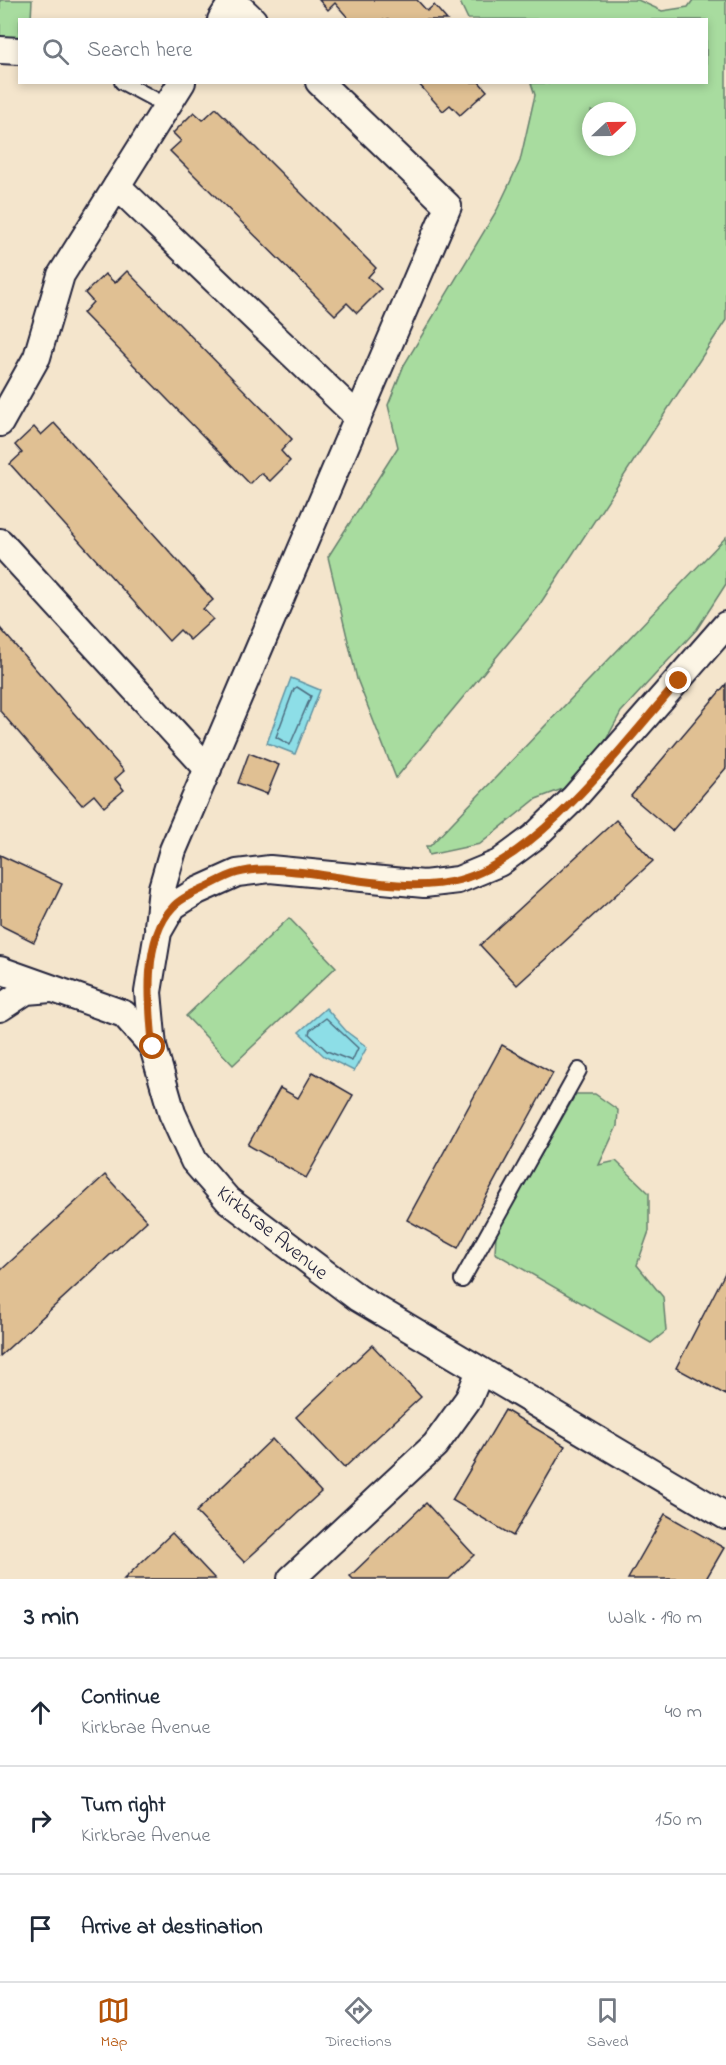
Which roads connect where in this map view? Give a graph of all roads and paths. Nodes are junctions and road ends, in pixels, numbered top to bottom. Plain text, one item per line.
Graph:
1 (222, 18) edge
2 (251, 18) edge
3 (0, 50) edge
4 (18, 51) edge
5 (126, 84) edge
6 (181, 84) edge
7 (321, 84) edge
8 (167, 106) junction
9 (117, 186) junction
10 (357, 416) junction
11 (0, 423) edge
12 (0, 542) edge
13 (726, 625) edge
14 (208, 769) junction
15 (158, 932) junction
16 (0, 970) edge
17 (51, 989) junction
18 (0, 1008) edge
19 (153, 1047) junction
20 (579, 1070) dead end
21 (462, 1280) dead end
22 (480, 1371) junction
23 (726, 1516) edge
24 (291, 1579) edge

1 - 2 street
3 - 4 street
5 - 8 lane
6 - 8 street
7 - 10 street
8 - 9 street
9 - 10 street
9 - 11 street
10 - 14 street
12 - 14 street
13 - 15 street, Kirkbrae Avenue
14 - 15 street
15 - 19 street, Kirkbrae Avenue
16 - 17 street
17 - 18 street
17 - 19 street
19 - 22 street, Kirkbrae Avenue
20 - 21 lane
22 - 23 street, Kirkbrae Avenue
22 - 24 street

